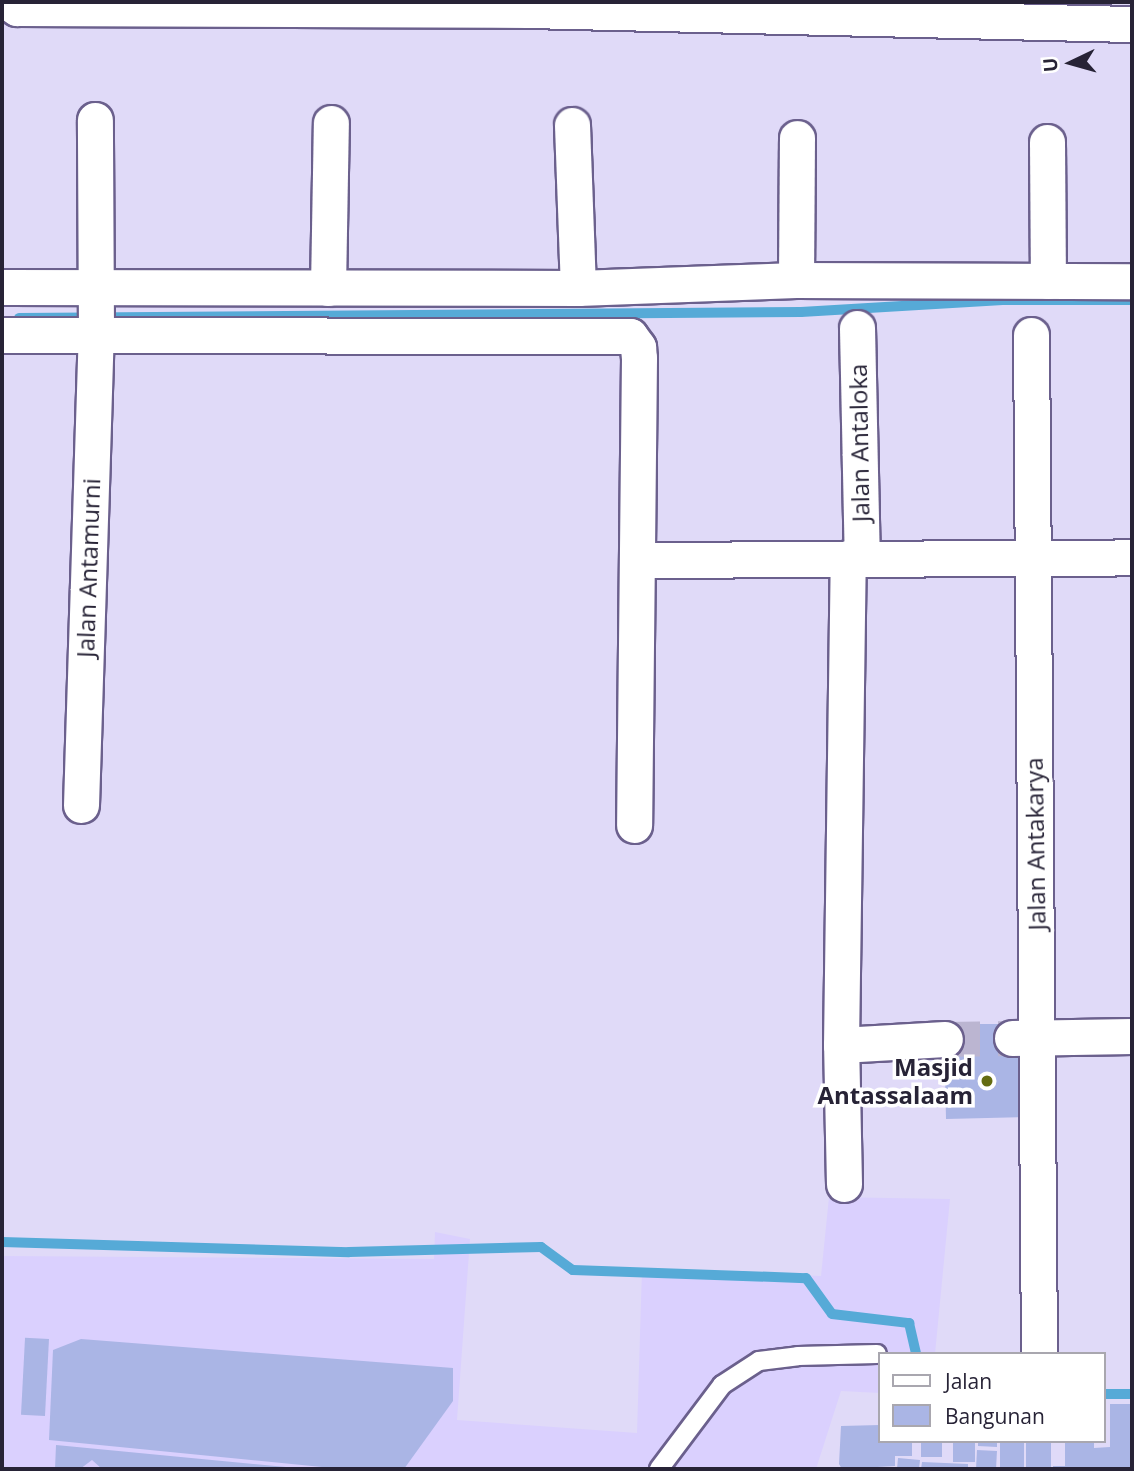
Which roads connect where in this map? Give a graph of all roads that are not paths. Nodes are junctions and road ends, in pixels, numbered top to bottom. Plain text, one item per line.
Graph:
1 (8, 2) edge
2 (192, 5) edge
3 (366, 5) edge
4 (528, 6) edge
5 (1132, 24) edge
6 (95, 120) dead end
7 (331, 123) dead end
8 (572, 125) dead end
9 (797, 138) dead end
10 (1047, 142) dead end
11 (796, 280) junction
12 (1048, 281) junction
13 (1132, 281) edge
14 (2, 287) edge
15 (328, 288) junction
16 (578, 288) junction
17 (95, 317) junction
18 (857, 328) dead end
19 (2, 335) edge
20 (1031, 335) dead end
21 (1032, 556) junction
22 (1132, 557) edge
23 (855, 558) junction
24 (639, 559) junction
25 (81, 805) dead end
26 (634, 825) dead end
27 (1132, 1036) edge
28 (1025, 1038) junction
29 (945, 1040) tunnel mouth
30 (841, 1045) junction
31 (844, 1184) dead end
32 (1039, 1352) edge
33 (877, 1354) dead end
34 (659, 1469) edge

1 - 2 street
2 - 3 street
3 - 4 street
4 - 5 street
6 - 17 street, Jalan Antamurni
7 - 15 street
8 - 16 street
9 - 11 street
10 - 12 street
11 - 12 street
11 - 16 street
12 - 13 street
14 - 17 street
15 - 16 street
15 - 17 street
17 - 19 street
17 - 24 street
17 - 25 street, Jalan Antamurni
18 - 23 street, Jalan Antaloka
20 - 21 street, Jalan Antakarya
21 - 22 street
21 - 23 street
21 - 28 street, Jalan Antakarya
23 - 24 street
23 - 30 street, Jalan Antaloka
24 - 26 street
27 - 28 street
28 - 32 street, Jalan Antakarya
29 - 30 street
30 - 31 street, Jalan Antaloka
33 - 34 lane

